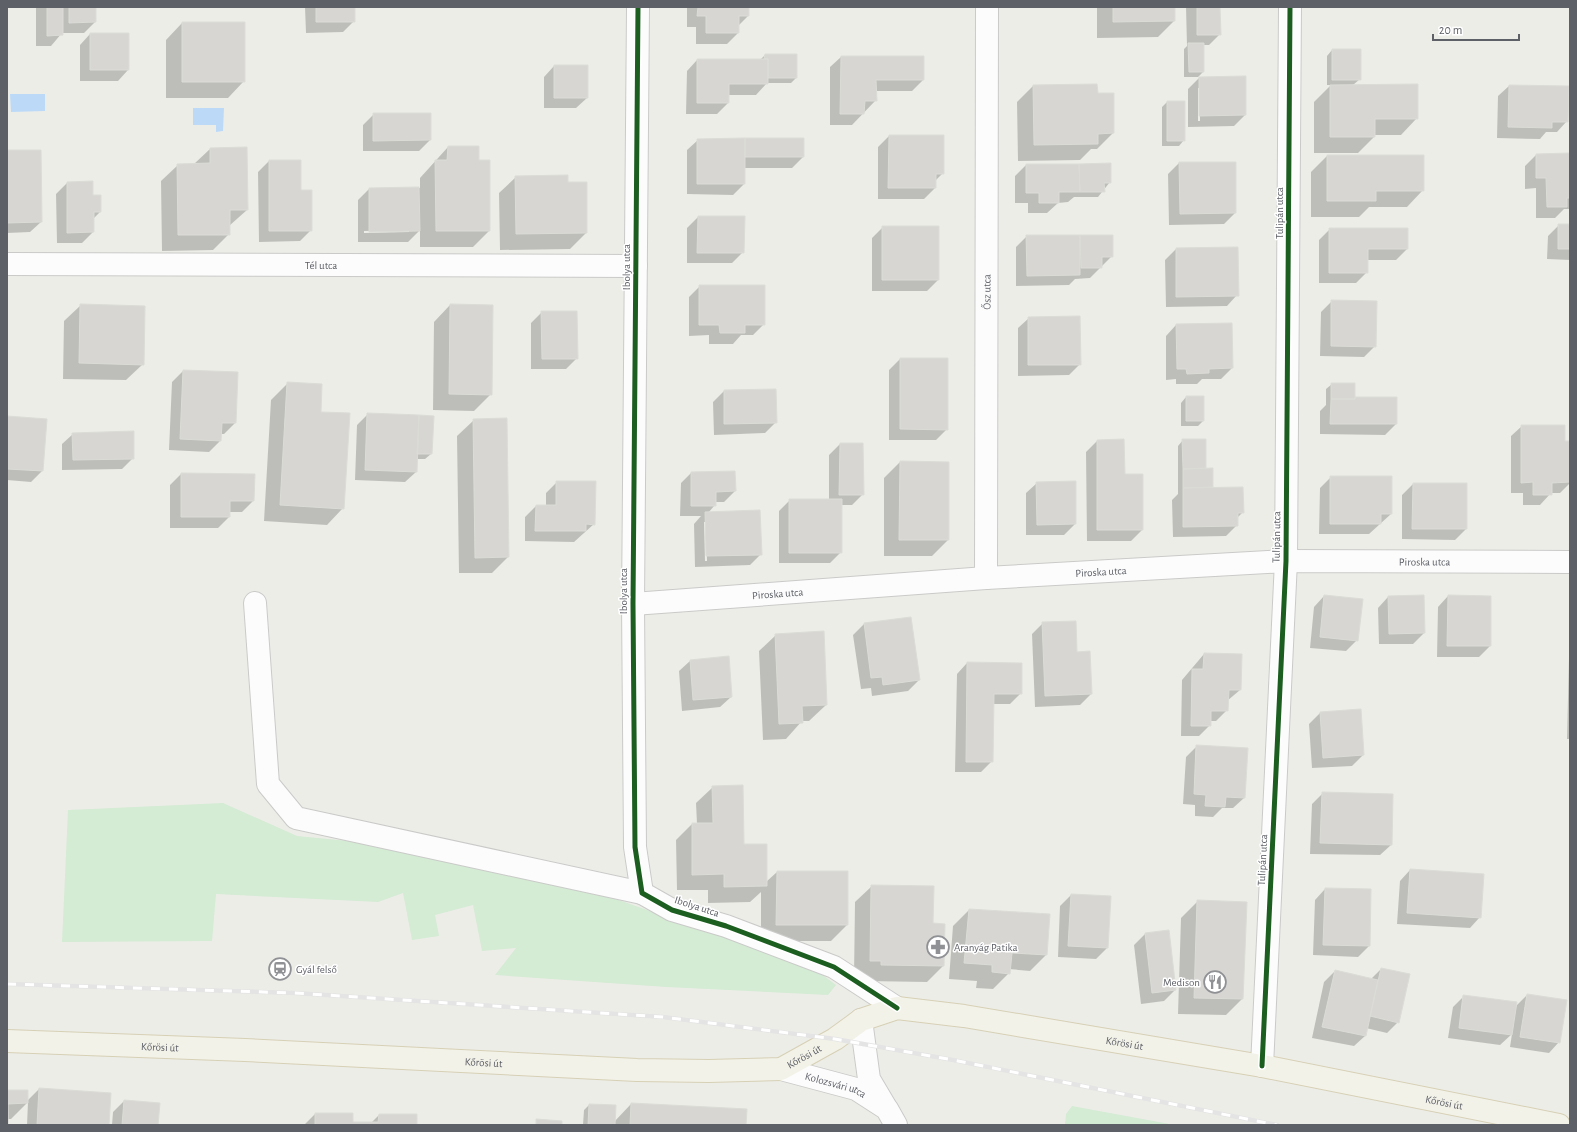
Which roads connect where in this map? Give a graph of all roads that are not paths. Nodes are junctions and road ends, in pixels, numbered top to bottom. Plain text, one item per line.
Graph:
1 (638, 7) edge
2 (987, 7) edge
3 (1290, 7) edge
4 (7, 264) edge
5 (636, 266) junction
6 (1286, 561) junction
7 (1570, 562) edge
8 (986, 578) junction
9 (255, 602) dead end
10 (633, 604) junction
11 (642, 893) junction
12 (897, 1008) junction
13 (861, 1020) junction
14 (7, 1041) edge
15 (1262, 1066) junction
16 (782, 1069) junction
17 (892, 1117) edge
18 (1559, 1125) edge

1 - 5 street, Ibolya utca
2 - 8 street, Ősz utca
3 - 6 street, Tulipán utca
4 - 5 street, Tél utca
5 - 10 street, Ibolya utca
6 - 7 street, Piroska utca
6 - 8 street, Piroska utca
6 - 15 street, Tulipán utca
8 - 10 street, Piroska utca
9 - 11 street
10 - 11 street, Ibolya utca
11 - 12 street, Ibolya utca
12 - 13 main road, Kőrösi út
12 - 15 main road, Kőrösi út
13 - 16 main road, Kőrösi út
13 - 17 street, Kolozsvári utca
14 - 16 main road, Kőrösi út
15 - 18 main road, Kőrösi út
16 - 17 street, Kolozsvári utca

